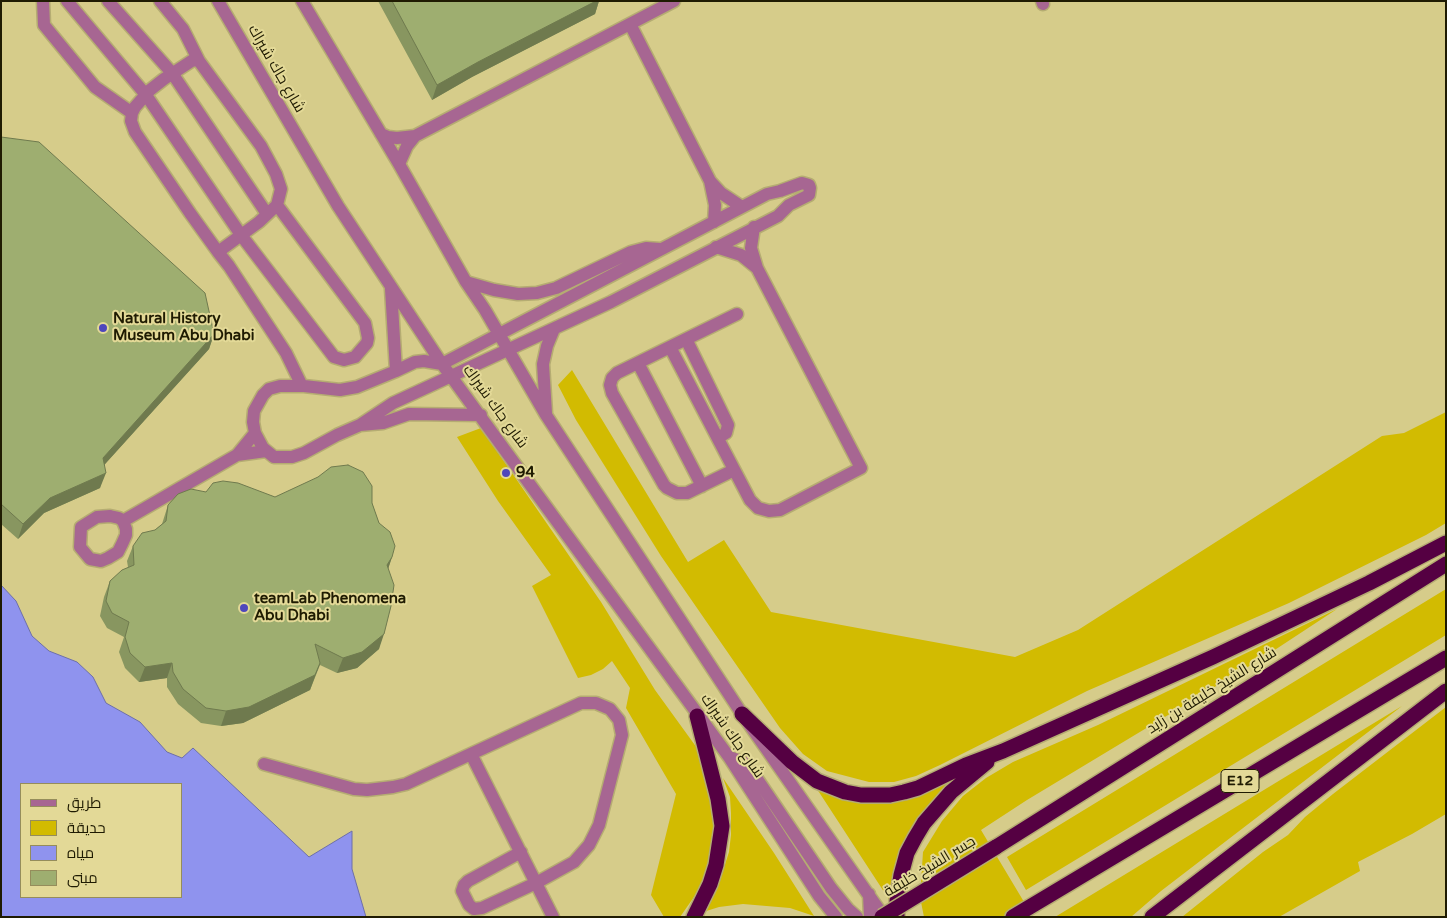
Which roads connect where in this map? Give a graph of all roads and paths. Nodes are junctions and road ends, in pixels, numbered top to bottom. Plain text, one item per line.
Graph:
1 (43, 1) edge
2 (67, 1) edge
3 (108, 1) edge
4 (160, 1) edge
5 (218, 1) edge
6 (302, 1) edge
7 (674, 1) edge
8 (630, 24) junction
9 (199, 61) junction
10 (172, 73) junction
11 (146, 95) junction
12 (132, 113) junction
13 (381, 134) junction
14 (415, 136) junction
15 (399, 164) junction
16 (710, 181) junction
17 (277, 205) junction
18 (742, 207) junction
19 (267, 214) junction
20 (714, 222) junction
21 (754, 227) junction
22 (241, 235) junction
23 (716, 247) junction
24 (662, 249) junction
25 (218, 252) junction
26 (757, 268) junction
27 (466, 282) junction
28 (391, 286) junction
29 (737, 314) dead end
30 (554, 329) junction
31 (499, 334) junction
32 (686, 339) junction
33 (670, 347) junction
34 (509, 351) junction
35 (638, 363) junction
36 (442, 364) junction
37 (396, 371) junction
38 (451, 375) junction
39 (302, 386) junction
40 (481, 415) junction
41 (546, 415) junction
42 (360, 425) junction
43 (255, 433) junction
44 (718, 438) junction
45 (266, 451) junction
46 (237, 455) junction
47 (734, 470) junction
48 (702, 486) junction
49 (123, 521) dead end
50 (1446, 543) edge
51 (1446, 564) edge
52 (1446, 658) edge
53 (1446, 691) edge
54 (742, 714) junction
55 (698, 716) junction
56 (1003, 751) junction
57 (471, 754) junction
58 (729, 756) junction
59 (264, 764) dead end
60 (996, 847) joint
61 (521, 852) junction
62 (536, 883) junction
63 (869, 894) junction
64 (552, 917) edge
65 (694, 917) edge
66 (836, 917) edge
67 (857, 917) edge
68 (870, 917) edge
69 (883, 917) edge
70 (897, 917) edge
71 (1013, 917) edge
72 (1152, 917) edge

1 - 12 street
2 - 11 street
3 - 10 street
4 - 9 street
5 - 28 street, شارع جاك شيراك
6 - 13 street, شارع جاك شيراك
7 - 8 street
8 - 14 street
8 - 16 street
9 - 10 street
9 - 17 street
10 - 11 street
10 - 19 street
11 - 12 street
11 - 22 street
12 - 25 street
13 - 14 street
13 - 15 street, شارع جاك شيراك
14 - 15 street
15 - 27 street, شارع جاك شيراك
16 - 18 street
16 - 20 street
17 - 19 street
17 - 22 street
18 - 20 street
18 - 21 street
19 - 22 street
20 - 24 street
21 - 23 street
21 - 26 street
22 - 25 street
23 - 26 street
23 - 30 street
24 - 27 street
24 - 31 street
25 - 39 street
26 - 47 street
27 - 31 street, شارع جاك شيراك
28 - 36 street, شارع جاك شيراك
28 - 37 street
29 - 32 street
30 - 34 street
30 - 41 street
31 - 34 street, شارع جاك شيراك
31 - 36 street
32 - 33 street
32 - 44 street
33 - 35 street
33 - 44 street
34 - 38 street
34 - 41 street, شارع جاك شيراك
35 - 48 street
35 - 48 street
36 - 37 street
36 - 38 street, شارع جاك شيراك
37 - 39 street
38 - 40 street, شارع جاك شيراك
38 - 42 street
39 - 43 street
40 - 42 street
40 - 55 street, شارع جاك شيراك
41 - 54 street, شارع جاك شيراك
42 - 45 street
43 - 45 street
43 - 46 street
44 - 47 street
45 - 46 street
46 - 49 street
47 - 48 street
50 - 56 highway
51 - 60 highway, شارع الشيخ خليفة بن زايد
52 - 71 highway, E12
53 - 72 highway
54 - 56 highway
54 - 63 street, شارع جاك شيراك
55 - 58 street, شارع جاك شيراك
55 - 65 highway
56 - 70 highway
57 - 59 street
57 - 61 street
57 - 62 street
58 - 66 street, شارع جاك شيراك
58 - 67 street
60 - 69 highway, جسر الشيخ خليفة, bridge
61 - 62 street
61 - 62 street
62 - 64 street
63 - 68 street
63 - 69 street, شارع جاك شيراك

